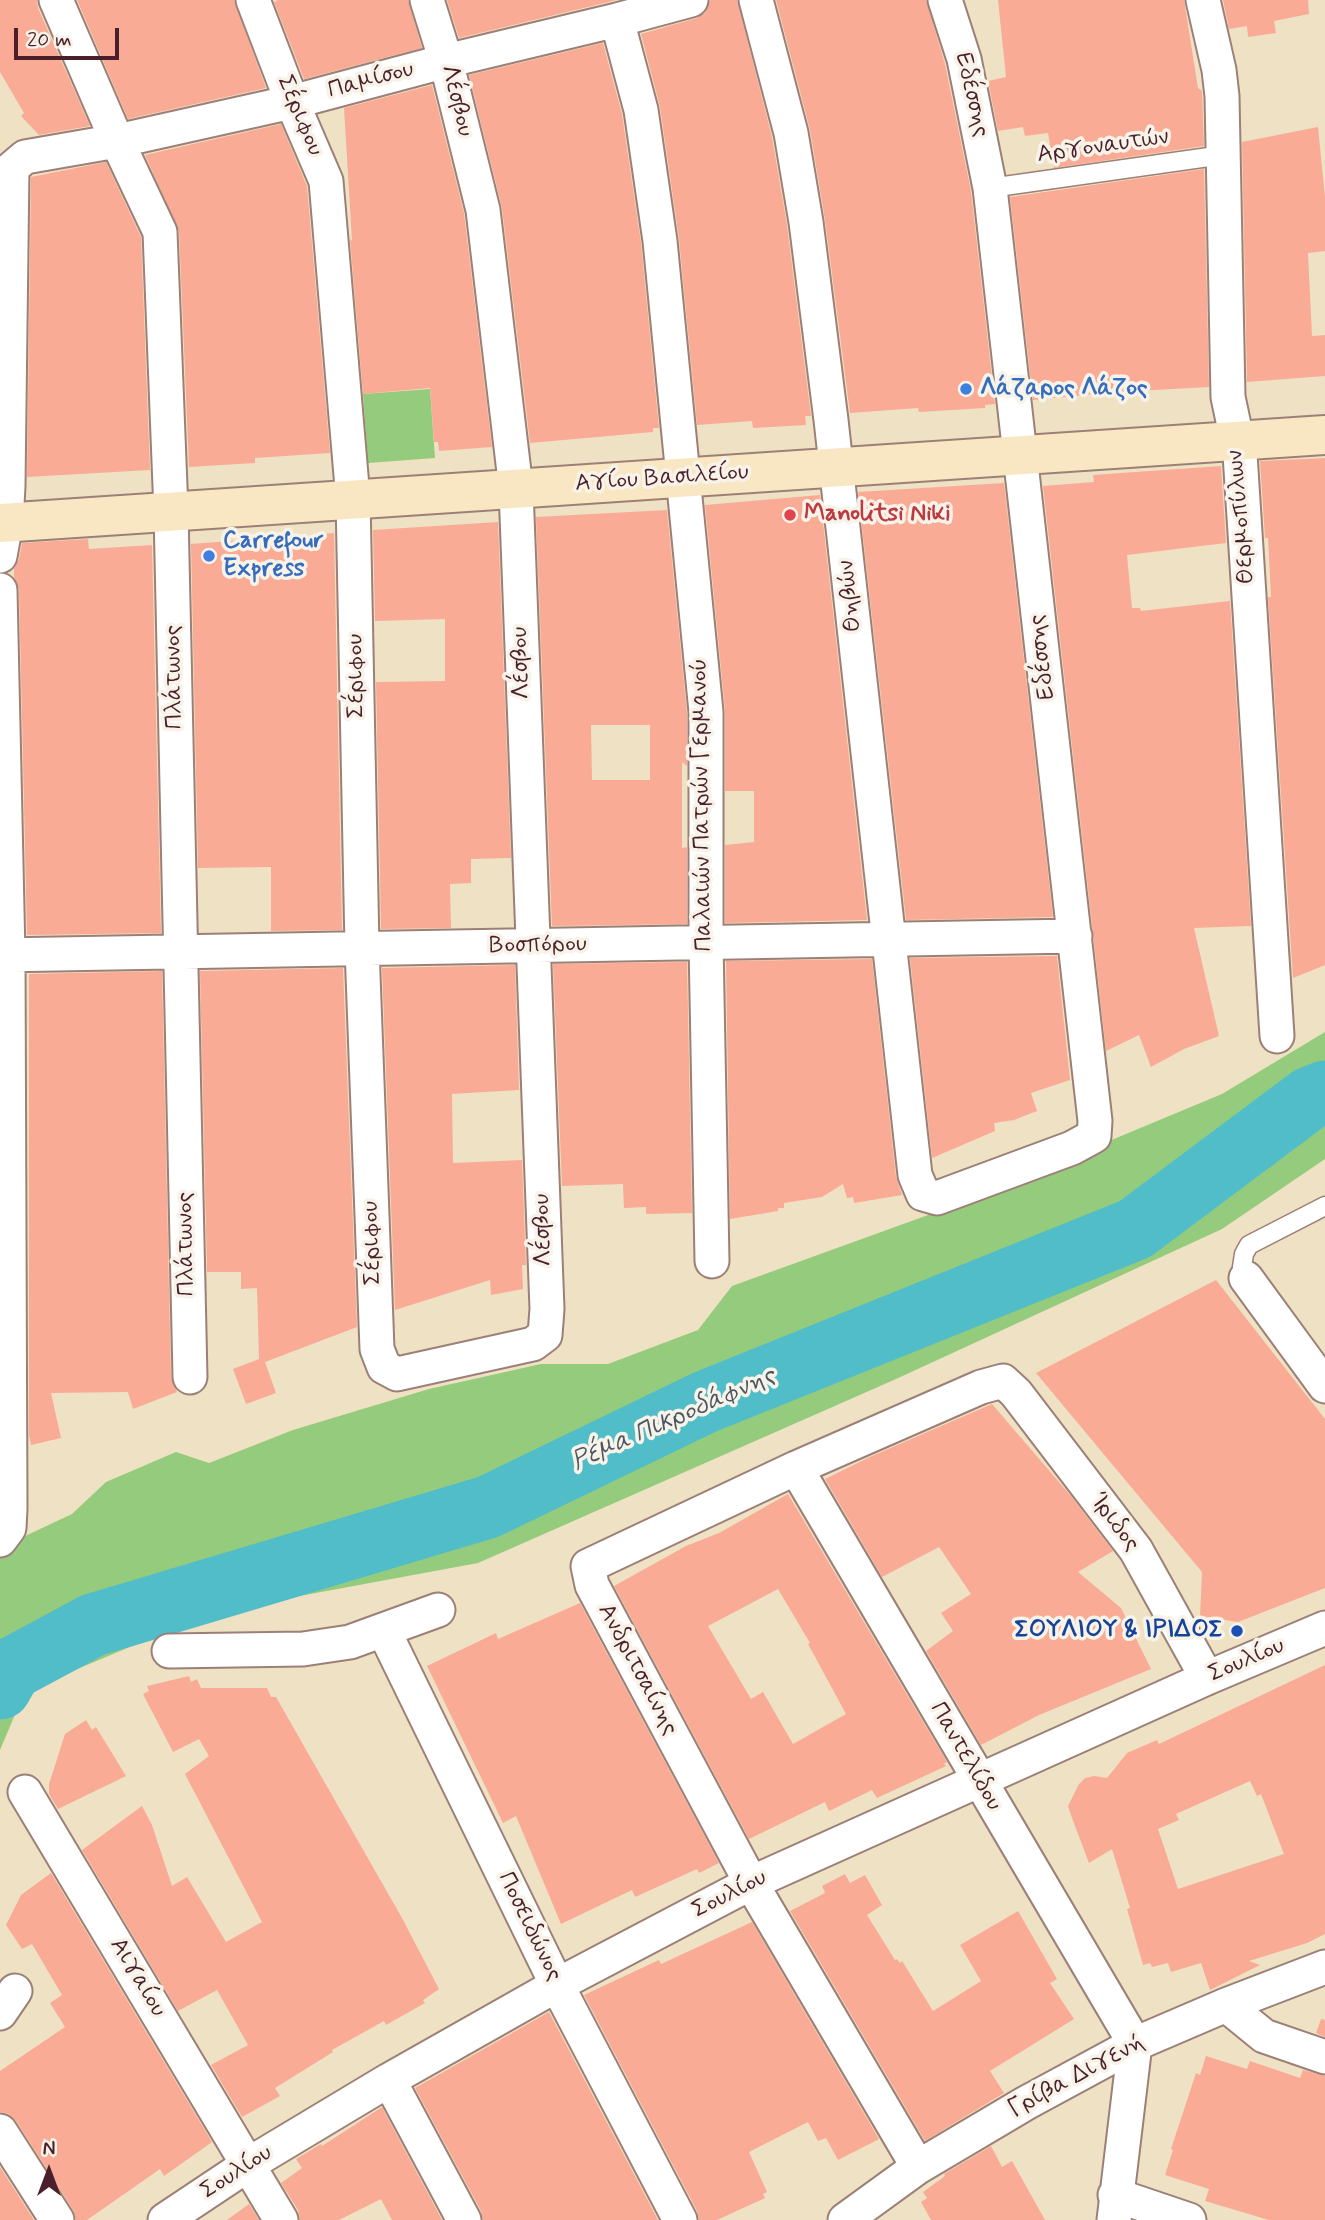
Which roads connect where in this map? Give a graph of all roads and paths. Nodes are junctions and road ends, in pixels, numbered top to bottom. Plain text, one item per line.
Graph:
1 (56, 0) edge
2 (253, 0) edge
3 (427, 0) edge
4 (691, 0) edge
5 (757, 0) edge
6 (946, 0) edge
7 (1203, 0) edge
8 (617, 20) junction
9 (446, 61) junction
10 (292, 102) junction
11 (117, 141) junction
12 (1223, 156) junction
13 (990, 188) junction
14 (1325, 435) edge
15 (1235, 441) junction
16 (1019, 455) junction
17 (836, 467) junction
18 (683, 478) junction
19 (516, 489) junction
20 (353, 499) junction
21 (172, 512) junction
22 (2, 534) edge
23 (0, 590) edge
24 (1075, 936) junction
25 (890, 940) junction
26 (706, 943) junction
27 (532, 946) junction
28 (362, 948) junction
29 (181, 952) junction
30 (4, 956) edge
31 (1277, 1036) dead end
32 (923, 1194) joint
33 (1325, 1206) edge
34 (712, 1261) dead end
35 (1246, 1278) joint
36 (384, 1367) joint
37 (190, 1377) dead end
38 (1003, 1381) joint
39 (1325, 1386) edge
40 (796, 1468) junction
41 (0, 1540) edge
42 (438, 1610) dead end
43 (1325, 1628) edge
44 (384, 1631) junction
45 (169, 1651) dead end
46 (1207, 1678) junction
47 (980, 1782) junction
48 (25, 1792) dead end
49 (751, 1883) junction
50 (1325, 1967) edge
51 (557, 1985) junction
52 (1226, 2005) junction
53 (1135, 2044) junction
54 (1325, 2057) edge
55 (388, 2080) junction
56 (0, 2131) edge
57 (249, 2164) junction
58 (918, 2166) junction
59 (1115, 2208) edge
60 (57, 2220) edge
61 (165, 2220) edge
62 (281, 2220) edge
63 (464, 2220) edge
64 (680, 2220) edge
65 (845, 2220) edge
66 (1189, 2220) edge

1 - 11 street, Πλάτωνος
2 - 10 street, Σέριφου
3 - 9 street, Λέσβου
4 - 8 street, Παμίσου
5 - 17 street, Θηβών
6 - 13 street, Εδέσσης
7 - 12 street, Θερμοπύλων
8 - 9 street, Παμίσου
8 - 18 street, Παλαιών Πατρών Γερμανού
9 - 10 street, Παμίσου
9 - 19 street, Λέσβου
10 - 11 street, Παμίσου
10 - 20 street, Σέριφου
11 - 21 street, Πλάτωνος
11 - 22 street, Παμίσου
12 - 13 lane, Αργοναυτών
12 - 15 street, Θερμοπύλων
13 - 16 street, Εδέσσης
14 - 15 street, Αγίου Βασιλείου
15 - 16 street, Αγίου Βασιλείου
15 - 31 street, Θερμοπύλων
16 - 17 street, Αγίου Βασιλείου
16 - 24 street, Εδέσσης
17 - 18 street, Αγίου Βασιλείου
17 - 25 street, Θηβών
18 - 19 street, Αγίου Βασιλείου
18 - 26 street, Παλαιών Πατρών Γερμανού
19 - 20 street, Αγίου Βασιλείου
19 - 27 street, Λέσβου
20 - 21 street, Αγίου Βασιλείου
20 - 28 street, Σέριφου
21 - 22 street, Αγίου Βασιλείου
21 - 29 street, Πλάτωνος
23 - 30 street
24 - 25 street, Βοσπόρου
24 - 32 street, Εδέσσης
25 - 26 street, Βοσπόρου
25 - 32 street, Θηβών
26 - 27 street, Βοσπόρου
26 - 34 street, Παλαιών Πατρών Γερμανού
27 - 28 street, Βοσπόρου
27 - 36 street, Λέσβου
28 - 29 street, Βοσπόρου
28 - 36 street, Σέριφου
29 - 30 street, Βοσπόρου
29 - 37 street, Πλάτωνος
30 - 41 street
33 - 35 lane
35 - 39 street
38 - 40 street, Ανδριτσαίνης
38 - 46 street, Ίριδος
40 - 47 street, Παντελίδου
40 - 49 street, Ανδριτσαίνης
42 - 44 street
43 - 46 street, Σουλίου
44 - 45 street
44 - 51 street, Ποσειδώνος
46 - 47 street, Σουλίου
47 - 49 street, Σουλίου
47 - 53 street, Παντελίδου
48 - 57 street, Αιγαίου
49 - 51 street, Σουλίου
49 - 58 street, Ανδριτσαίνης
50 - 52 street, Γρίβα Διγενή
51 - 55 street, Σουλίου
51 - 64 street, Ποσειδώνος
52 - 53 street, Γρίβα Διγενή
52 - 54 street
53 - 58 street, Γρίβα Διγενή
53 - 59 street
55 - 57 street, Σουλίου
55 - 63 street
56 - 60 street
57 - 61 street, Σουλίου
57 - 62 street, Αιγαίου
58 - 65 street, Γρίβα Διγενή
59 - 66 street

